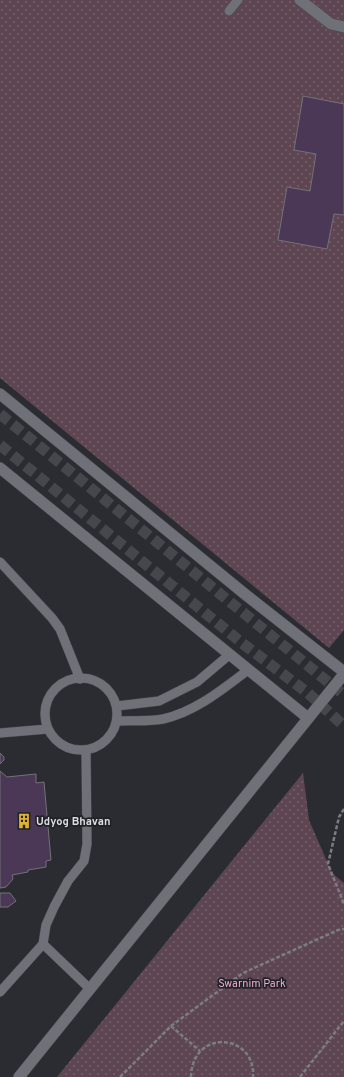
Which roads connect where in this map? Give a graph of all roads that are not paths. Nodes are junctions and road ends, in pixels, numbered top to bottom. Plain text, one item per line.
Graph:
1 (238, 0) edge
2 (300, 0) edge
3 (229, 10) dead end
4 (344, 27) edge
5 (0, 394) edge
6 (0, 468) edge
7 (0, 562) edge
8 (229, 655) junction
9 (248, 670) junction
10 (344, 673) edge
11 (80, 679) junction
12 (117, 706) junction
13 (308, 718) junction
14 (117, 721) junction
15 (48, 729) junction
16 (0, 733) edge
17 (86, 750) junction
18 (43, 944) junction
19 (90, 989) junction
20 (0, 992) edge
21 (19, 1077) edge

1 - 3 lane
2 - 4 street
5 - 10 street
6 - 8 street
7 - 11 lane
8 - 9 street
8 - 12 lane
9 - 13 street
9 - 14 lane
10 - 13 street
11 - 12 lane
11 - 15 lane
12 - 14 lane
13 - 19 street
14 - 17 lane
15 - 16 lane
15 - 17 lane
17 - 18 lane
18 - 19 lane
18 - 20 lane
19 - 21 street

